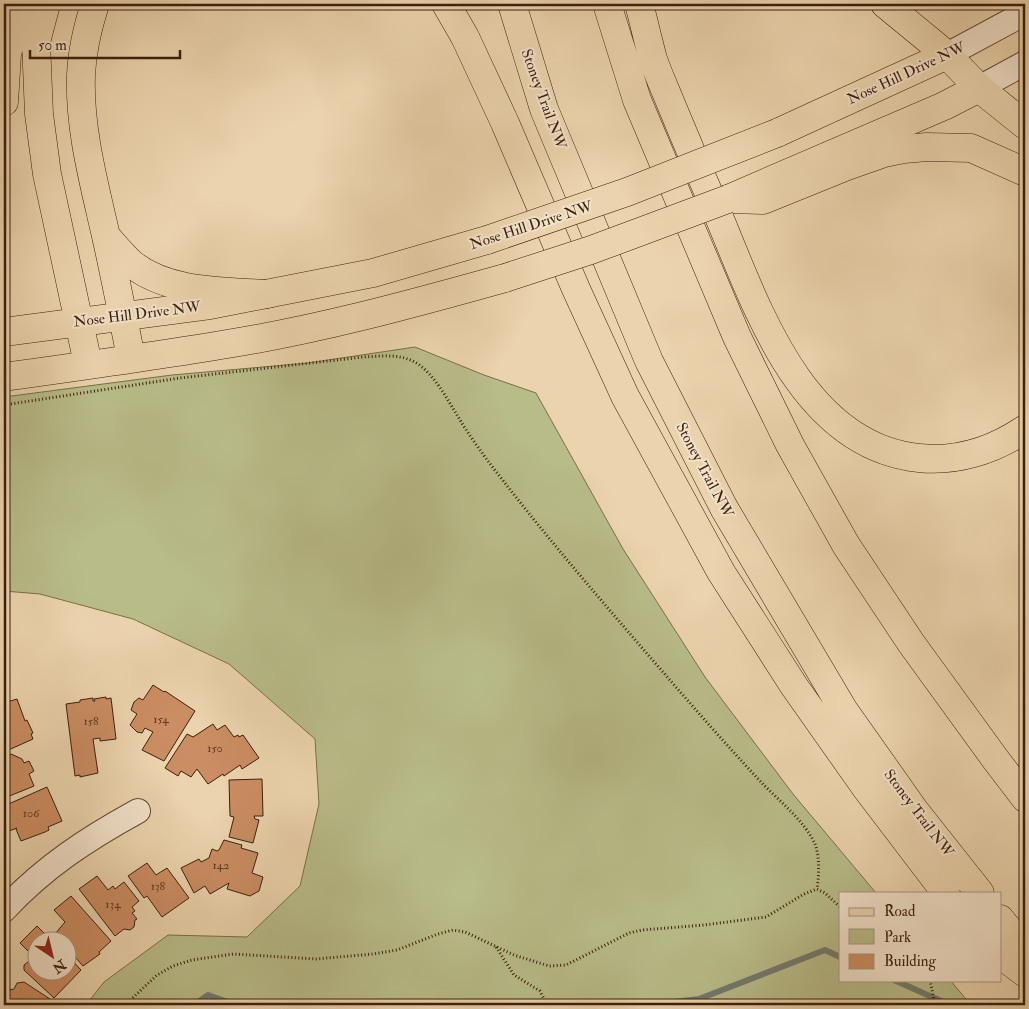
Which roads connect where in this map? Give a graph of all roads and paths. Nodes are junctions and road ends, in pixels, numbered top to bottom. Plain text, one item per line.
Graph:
1 (21, 4) edge
2 (46, 4) edge
3 (95, 4) edge
4 (446, 4) edge
5 (512, 4) edge
6 (608, 4) edge
7 (639, 4) edge
8 (885, 4) edge
9 (1025, 13) edge
10 (947, 55) junction
11 (1025, 63) edge
12 (979, 88) junction
13 (4, 102) edge
14 (1025, 125) edge
15 (1025, 172) edge
16 (794, 179) junction
17 (106, 236) junction
18 (267, 294) junction
19 (122, 317) junction
20 (79, 322) junction
21 (4, 332) edge
22 (131, 358) junction
23 (88, 364) junction
24 (4, 378) edge
25 (4, 405) edge
26 (1025, 429) edge
27 (1025, 798) edge
28 (138, 811) dead end
29 (817, 889) junction
30 (945, 892) edge
31 (979, 892) edge
32 (6, 904) edge
33 (839, 907) edge
34 (1002, 921) edge
35 (495, 946) junction
36 (1025, 949) edge
37 (1002, 956) edge
38 (1025, 973) edge
39 (930, 982) edge
40 (125, 1005) edge
41 (547, 1005) edge
42 (935, 1005) edge

1 - 13 main road
2 - 20 main road
3 - 17 main road
4 - 30 main road
5 - 31 main road, Stoney Trail NW
6 - 27 main road
7 - 26 main road
8 - 10 main road
9 - 10 street, Nose Hill Drive NW
10 - 12 main road
10 - 18 main road, Nose Hill Drive NW, bridge
11 - 12 street
12 - 14 main road
12 - 16 main road
15 - 16 main road
16 - 22 main road, bridge
17 - 18 main road
17 - 19 main road
18 - 19 main road, Nose Hill Drive NW
19 - 20 main road, Nose Hill Drive NW
19 - 22 main road
20 - 21 main road, Nose Hill Drive NW
20 - 23 main road
22 - 23 main road
23 - 24 main road
25 - 29 path
28 - 32 street
29 - 33 path
29 - 35 path
34 - 36 main road
35 - 40 path
35 - 41 path
37 - 38 main road
39 - 42 path

